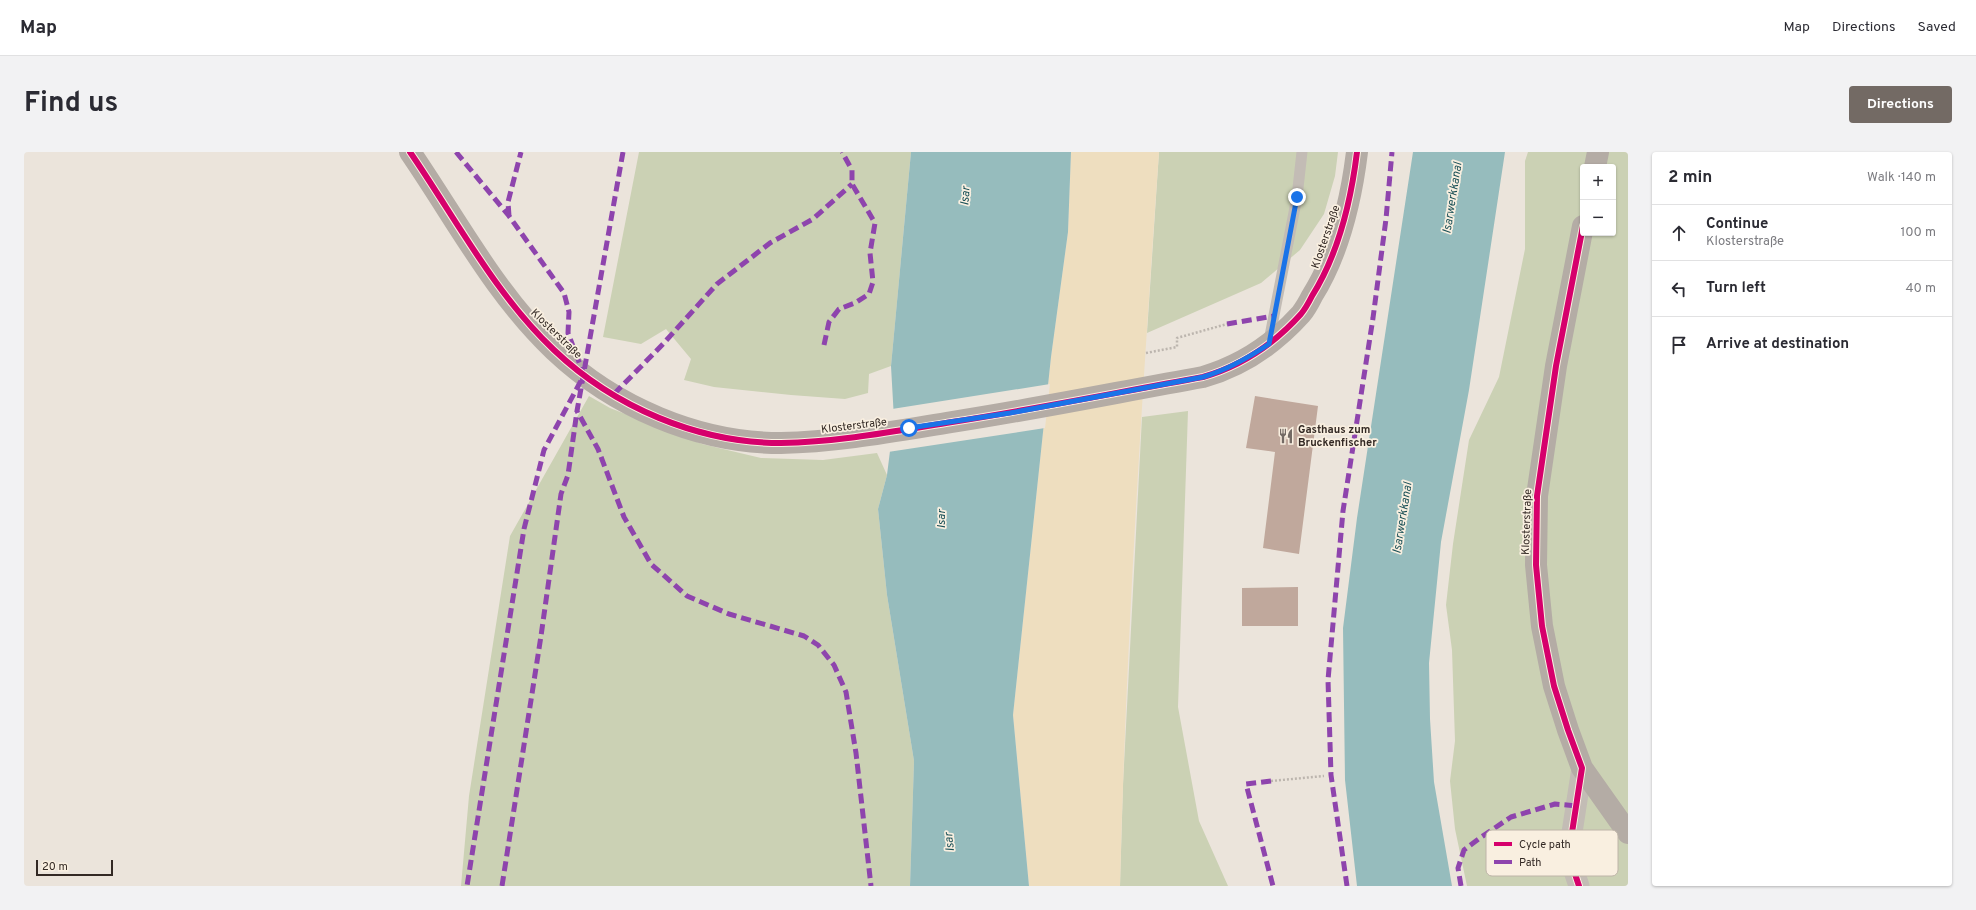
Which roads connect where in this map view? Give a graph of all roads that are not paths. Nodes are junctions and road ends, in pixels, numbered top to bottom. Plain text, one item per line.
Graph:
1 (410, 152) edge
2 (1302, 152) edge
3 (1357, 152) edge
4 (1598, 152) edge
5 (1596, 164) edge
6 (1581, 236) edge
7 (1269, 344) junction
8 (1582, 768) junction
9 (1572, 830) edge
10 (1628, 833) edge
11 (1576, 876) edge
12 (1579, 886) edge

1 - 7 main road, Klosterstraße
2 - 7 lane
3 - 7 main road, Klosterstraße
4 - 5 main road
6 - 8 main road, Klosterstraße
8 - 9 street
8 - 10 main road, Klosterstraße
11 - 12 street

